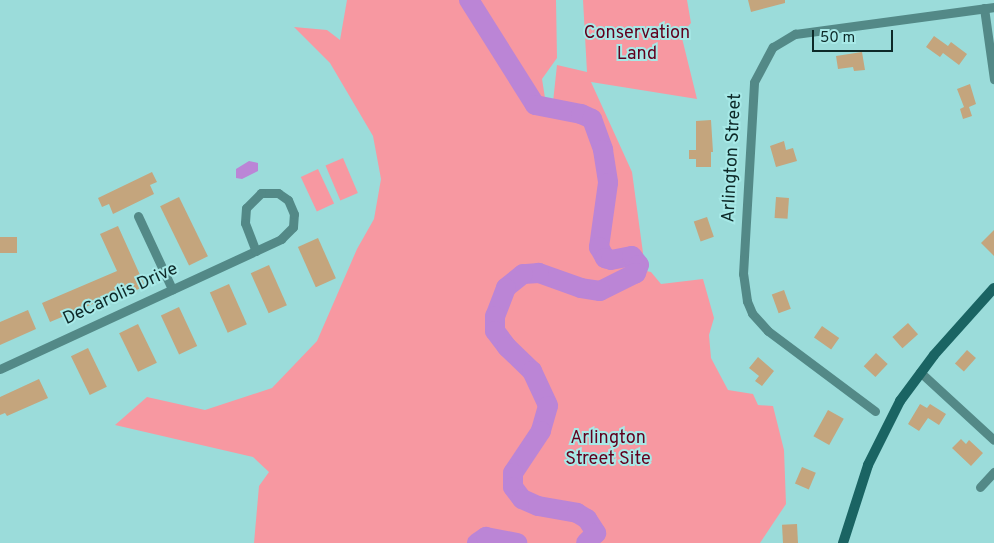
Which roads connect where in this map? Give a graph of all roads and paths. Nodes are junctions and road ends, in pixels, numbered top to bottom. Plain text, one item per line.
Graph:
1 (994, 7) edge
2 (984, 8) junction
3 (994, 78) edge
4 (138, 216) dead end
5 (256, 251) junction
6 (994, 288) edge
7 (172, 289) junction
8 (0, 369) edge
9 (920, 372) junction
10 (875, 411) dead end
11 (994, 440) edge
12 (994, 472) edge
13 (980, 487) dead end
14 (843, 543) edge

1 - 2 street, Arlington Street
2 - 3 street
2 - 10 street, Arlington Street
4 - 7 street
5 - 5 street, DeCarolis Drive
5 - 7 street, DeCarolis Drive
6 - 9 main road
7 - 8 street, DeCarolis Drive
9 - 11 street
9 - 14 main road
12 - 13 street

